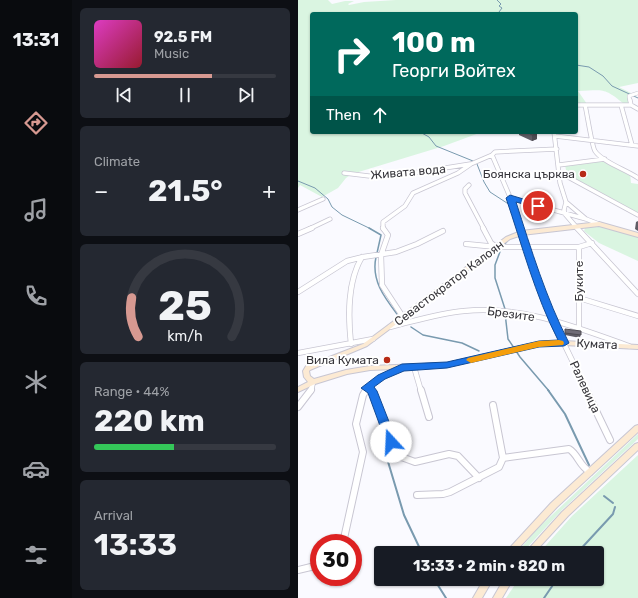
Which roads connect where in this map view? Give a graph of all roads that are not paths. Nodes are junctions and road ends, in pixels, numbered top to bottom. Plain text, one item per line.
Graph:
1 (638, 93) edge
2 (631, 104) junction
3 (578, 105) edge
4 (585, 105) junction
5 (621, 105) junction
6 (638, 108) edge
7 (555, 134) edge
8 (593, 140) junction
9 (632, 144) junction
10 (638, 146) edge
11 (557, 149) junction
12 (492, 155) junction
13 (605, 159) junction
14 (471, 164) junction
15 (559, 165) junction
16 (344, 173) dead end
17 (560, 175) junction
18 (638, 178) edge
19 (469, 185) dead end
20 (510, 198) junction
21 (323, 199) dead end
22 (566, 202) junction
23 (298, 210) edge
24 (565, 214) junction
25 (638, 215) edge
26 (330, 219) dead end
27 (586, 219) junction
28 (600, 224) junction
29 (576, 226) junction
30 (443, 231) dead end
31 (521, 232) junction
32 (298, 234) edge
33 (638, 235) edge
34 (592, 243) junction
35 (466, 244) dead end
36 (496, 247) junction
37 (526, 247) junction
38 (579, 247) junction
39 (381, 255) junction
40 (362, 257) junction
41 (298, 292) edge
42 (638, 294) edge
43 (579, 298) junction
44 (638, 316) edge
45 (403, 317) junction
46 (553, 321) junction
47 (390, 327) junction
48 (579, 329) junction
49 (375, 338) junction
50 (564, 343) junction
51 (351, 344) junction
52 (629, 346) junction
53 (638, 347) edge
54 (298, 353) edge
55 (414, 367) junction
56 (402, 368) junction
57 (313, 382) junction
58 (367, 388) junction
59 (298, 390) edge
60 (494, 405) dead end
61 (298, 407) edge
62 (429, 417) dead end
63 (638, 428) edge
64 (610, 440) dead end
65 (638, 446) edge
66 (503, 458) junction
67 (590, 472) junction
68 (478, 477) junction
69 (417, 495) dead end
70 (345, 534) edge
71 (516, 546) edge
72 (535, 546) edge
73 (310, 567) edge
74 (298, 570) edge
75 (485, 586) edge
76 (505, 586) edge
77 (477, 598) edge
78 (497, 598) edge

1 - 2 street
2 - 5 street
2 - 6 street
3 - 4 street
4 - 5 street
4 - 8 street
5 - 9 street
7 - 8 street
7 - 11 street
8 - 9 street
8 - 13 street
9 - 10 street
11 - 12 street
11 - 15 street
12 - 14 street
12 - 20 street, Ралевица
13 - 15 street
13 - 18 street
14 - 16 street, Живата вода
14 - 39 street
15 - 17 street
17 - 22 street
17 - 25 street
19 - 36 street
20 - 24 street
20 - 31 street, Ралевица
21 - 23 street
22 - 24 street
22 - 27 street
24 - 27 street
24 - 29 street
26 - 32 street
27 - 28 street
28 - 29 main road, Севастократор Калоян
28 - 33 main road, Севастократор Калоян
29 - 31 main road, Севастократор Калоян
29 - 34 street
30 - 39 street
31 - 36 main road, Севастократор Калоян
31 - 37 street, Ралевица
34 - 38 street, Буките
34 - 42 street
35 - 36 street
36 - 37 street
36 - 45 main road, Севастократор Калоян
37 - 38 street
37 - 46 street, Ралевица
38 - 43 street, Буките
39 - 40 street
39 - 45 street
40 - 41 street
40 - 51 street
43 - 44 street
43 - 48 street, Буките
45 - 47 main road, Севастократор Калоян
46 - 47 street, Брезите
46 - 48 street, Брезите
46 - 50 street, Ралевица
47 - 49 main road, Севастократор Калоян
48 - 52 street, Брезите
49 - 51 street
49 - 57 main road, Севастократор Калоян
50 - 52 main road, Кумата
50 - 55 main road, Кумата
50 - 64 street, Ралевица
51 - 54 street
52 - 53 main road, Кумата
55 - 56 main road, Кумата
55 - 62 street
56 - 57 main road, Кумата
56 - 58 street
57 - 59 main road, Кумата
57 - 61 street
58 - 68 street
58 - 70 street
60 - 66 street
63 - 67 main road
65 - 72 main road
66 - 67 street
66 - 68 street
67 - 71 main road
68 - 69 street
73 - 74 street
75 - 77 main road
76 - 78 main road

